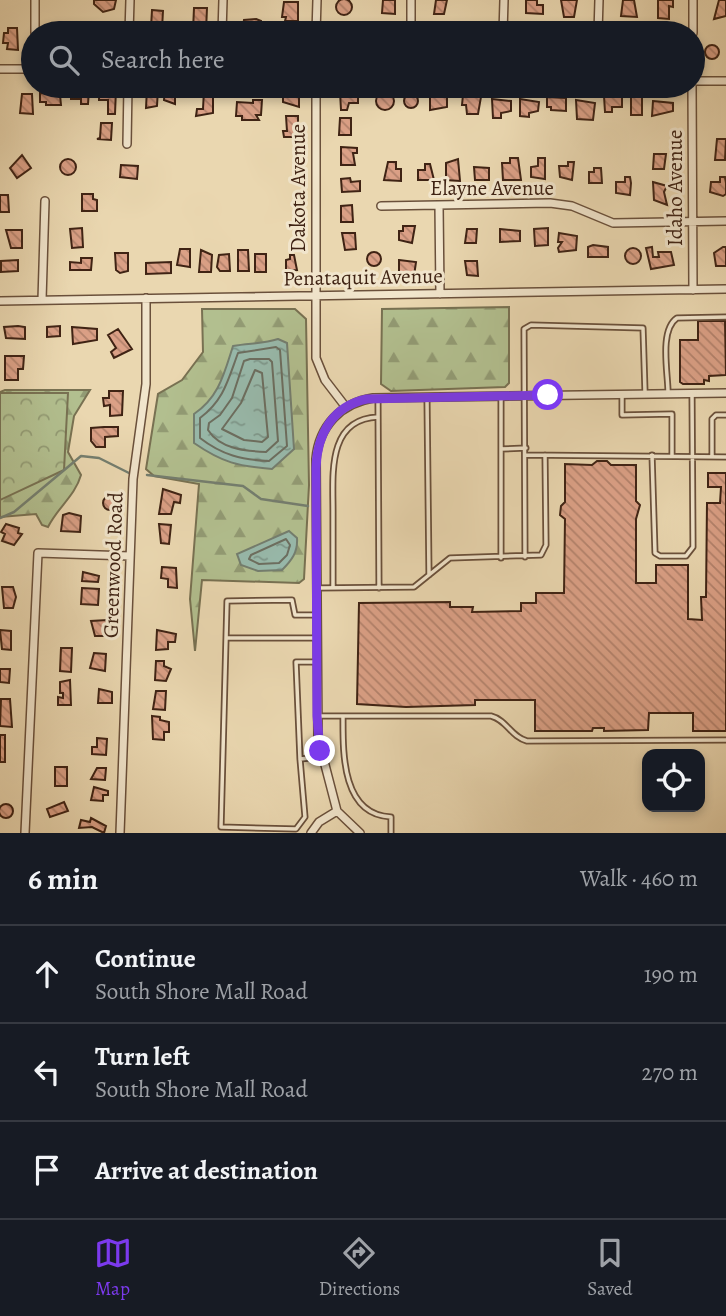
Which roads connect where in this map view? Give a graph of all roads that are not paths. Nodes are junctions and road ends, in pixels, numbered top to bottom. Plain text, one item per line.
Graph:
1 (35, 0) edge
2 (130, 0) edge
3 (223, 0) edge
4 (317, 0) edge
5 (411, 0) edge
6 (504, 0) edge
7 (599, 0) edge
8 (693, 0) edge
9 (35, 21) edge
10 (129, 21) edge
11 (222, 21) edge
12 (316, 21) edge
13 (411, 21) edge
14 (503, 21) edge
15 (598, 21) edge
16 (693, 21) edge
17 (0, 69) edge
18 (21, 69) edge
19 (726, 81) edge
20 (705, 82) edge
21 (128, 98) edge
22 (316, 98) edge
23 (692, 98) edge
24 (127, 144) dead end
25 (45, 201) dead end
26 (439, 205) junction
27 (381, 206) dead end
28 (726, 221) edge
29 (692, 223) junction
30 (726, 289) edge
31 (693, 290) junction
32 (440, 294) junction
33 (317, 296) junction
34 (146, 298) junction
35 (42, 300) junction
36 (0, 301) edge
37 (726, 317) edge
38 (622, 394) junction
39 (645, 394) junction
40 (668, 394) junction
41 (692, 394) junction
42 (726, 394) edge
43 (500, 396) junction
44 (524, 396) junction
45 (426, 397) junction
46 (378, 398) junction
47 (345, 406) junction
48 (726, 415) edge
49 (378, 417) junction
50 (526, 448) junction
51 (501, 449) junction
52 (526, 455) junction
53 (545, 455) junction
54 (652, 455) junction
55 (672, 455) junction
56 (692, 455) junction
57 (712, 456) junction
58 (726, 457) edge
59 (130, 556) junction
60 (525, 557) junction
61 (501, 558) junction
62 (429, 575) junction
63 (316, 588) junction
64 (333, 588) junction
65 (379, 588) junction
66 (317, 615) junction
67 (226, 638) junction
68 (317, 638) junction
69 (317, 662) junction
70 (317, 716) junction
71 (343, 716) junction
72 (726, 740) edge
73 (321, 757) junction
74 (300, 759) junction
75 (337, 811) junction
76 (25, 833) edge
77 (120, 833) edge
78 (312, 833) edge
79 (360, 833) edge
80 (391, 833) edge

1 - 9 street
2 - 10 street
3 - 11 street
4 - 12 street
5 - 13 street
6 - 14 street
7 - 15 street
8 - 16 street
17 - 18 street
19 - 20 street
21 - 24 street
22 - 33 street, Dakota Avenue
23 - 29 street, Idaho Avenue
25 - 35 street
26 - 27 street, Elayne Avenue
26 - 29 street, Elayne Avenue
26 - 32 street
28 - 29 street, Elayne Avenue
29 - 31 street, Idaho Avenue
30 - 31 street, Penataquit Avenue
31 - 32 street, Penataquit Avenue
32 - 33 street, Penataquit Avenue
33 - 34 street, Penataquit Avenue
33 - 47 street, Dakota Avenue
34 - 35 street, Penataquit Avenue
34 - 59 street, Greenwood Road
35 - 36 street, Penataquit Avenue
37 - 40 lane
38 - 39 street
38 - 44 street
38 - 55 lane
39 - 40 street
39 - 44 lane
40 - 41 street
41 - 42 street
41 - 56 lane
43 - 44 street
43 - 45 street
43 - 51 lane
44 - 50 lane
45 - 46 street
45 - 62 lane
46 - 47 street
46 - 49 lane
47 - 63 street
48 - 57 lane
49 - 64 lane
49 - 65 lane
50 - 51 lane
50 - 52 lane
51 - 61 lane
52 - 53 lane
52 - 60 lane
53 - 54 lane
53 - 60 lane
54 - 55 lane
54 - 56 lane
55 - 56 lane
56 - 57 lane
57 - 58 lane
59 - 76 street
59 - 77 street, Greenwood Road
60 - 61 lane
61 - 62 lane
62 - 65 lane
63 - 64 lane
63 - 66 street
64 - 65 lane
66 - 67 lane
66 - 68 street
67 - 68 lane
67 - 74 lane
68 - 69 street
69 - 70 street
69 - 74 lane
70 - 71 lane
70 - 73 street
71 - 72 lane
71 - 80 lane
73 - 74 lane
73 - 75 street
75 - 78 street
75 - 79 street

